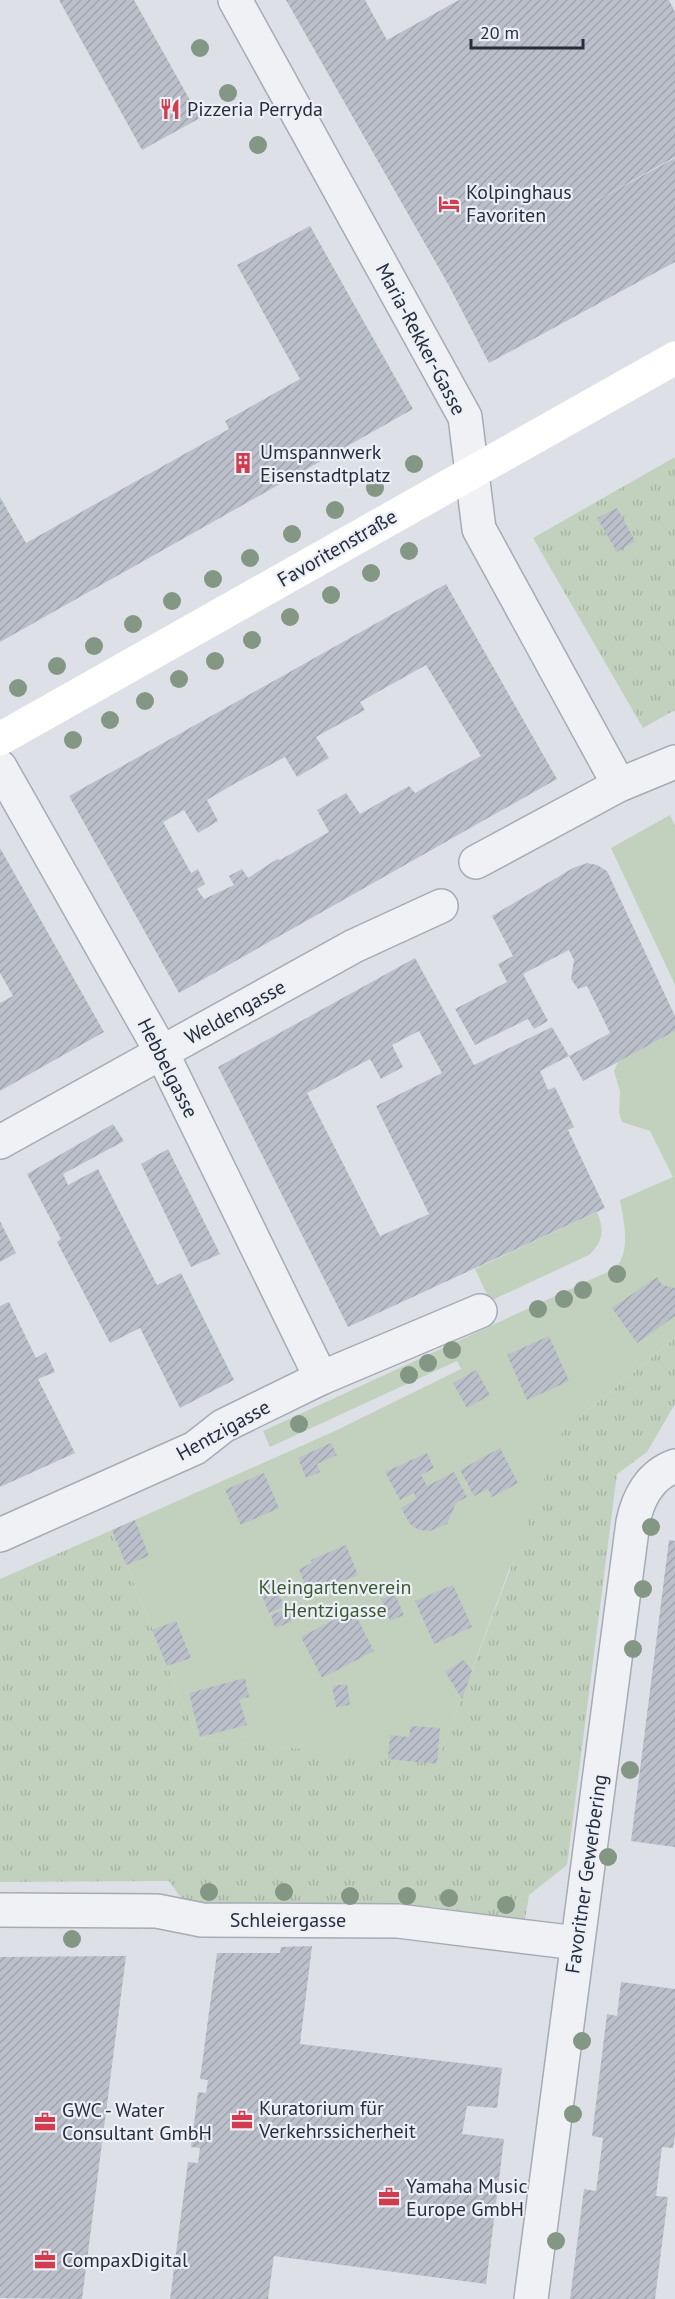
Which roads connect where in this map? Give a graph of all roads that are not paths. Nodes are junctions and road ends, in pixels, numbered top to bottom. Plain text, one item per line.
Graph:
1 (235, 0) edge
2 (675, 358) edge
3 (470, 473) junction
4 (0, 739) edge
5 (675, 762) edge
6 (0, 767) edge
7 (620, 785) junction
8 (476, 862) dead end
9 (441, 906) dead end
10 (162, 1053) junction
11 (0, 1142) edge
12 (480, 1311) dead end
13 (321, 1378) junction
14 (675, 1466) edge
15 (0, 1535) edge
16 (0, 1910) edge
17 (577, 1943) junction
18 (531, 2299) edge

1 - 3 street, Maria-Rekker-Gasse
2 - 3 main road, Favoritenstraße
3 - 4 main road, Favoritenstraße
3 - 7 street, Maria-Rekker-Gasse
5 - 7 street
6 - 10 street, Hebbelgasse
7 - 8 street
9 - 10 street, Weldengasse
10 - 11 street, Weldengasse
10 - 13 street, Hebbelgasse
12 - 13 street, Hentzigasse
13 - 15 street, Hentzigasse
14 - 17 street, Favoritner Gewerbering
16 - 17 street, Schleiergasse
17 - 18 street, Favoritner Gewerbering

